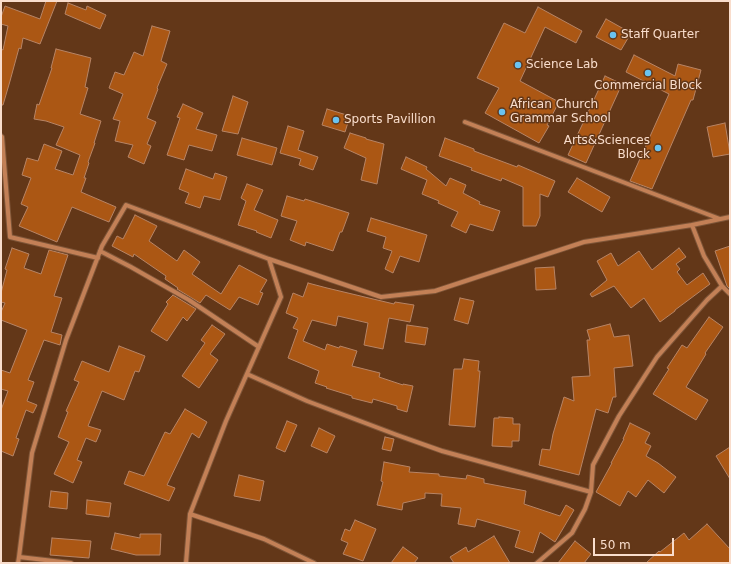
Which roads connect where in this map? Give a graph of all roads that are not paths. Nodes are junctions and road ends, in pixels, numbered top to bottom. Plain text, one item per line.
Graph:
1 (465, 122) dead end
2 (1, 136) edge
3 (730, 217) edge
4 (720, 219) junction
5 (692, 225) junction
6 (100, 250) junction
7 (98, 258) junction
8 (269, 259) junction
9 (722, 286) junction
10 (730, 294) edge
11 (259, 347) junction
12 (247, 374) junction
13 (591, 492) junction
14 (190, 514) junction
15 (19, 557) junction
16 (18, 563) edge
17 (71, 563) edge
18 (186, 563) edge
19 (314, 563) edge
20 (536, 563) edge

1 - 4 street
2 - 7 street
3 - 4 street
4 - 5 street
5 - 8 street
5 - 9 street
6 - 7 street
6 - 8 street
6 - 11 street
7 - 15 street
8 - 11 street
9 - 10 street
9 - 13 street
11 - 12 street
12 - 13 street
12 - 14 street
13 - 20 street
14 - 18 street
14 - 19 street
15 - 16 street
15 - 17 street

